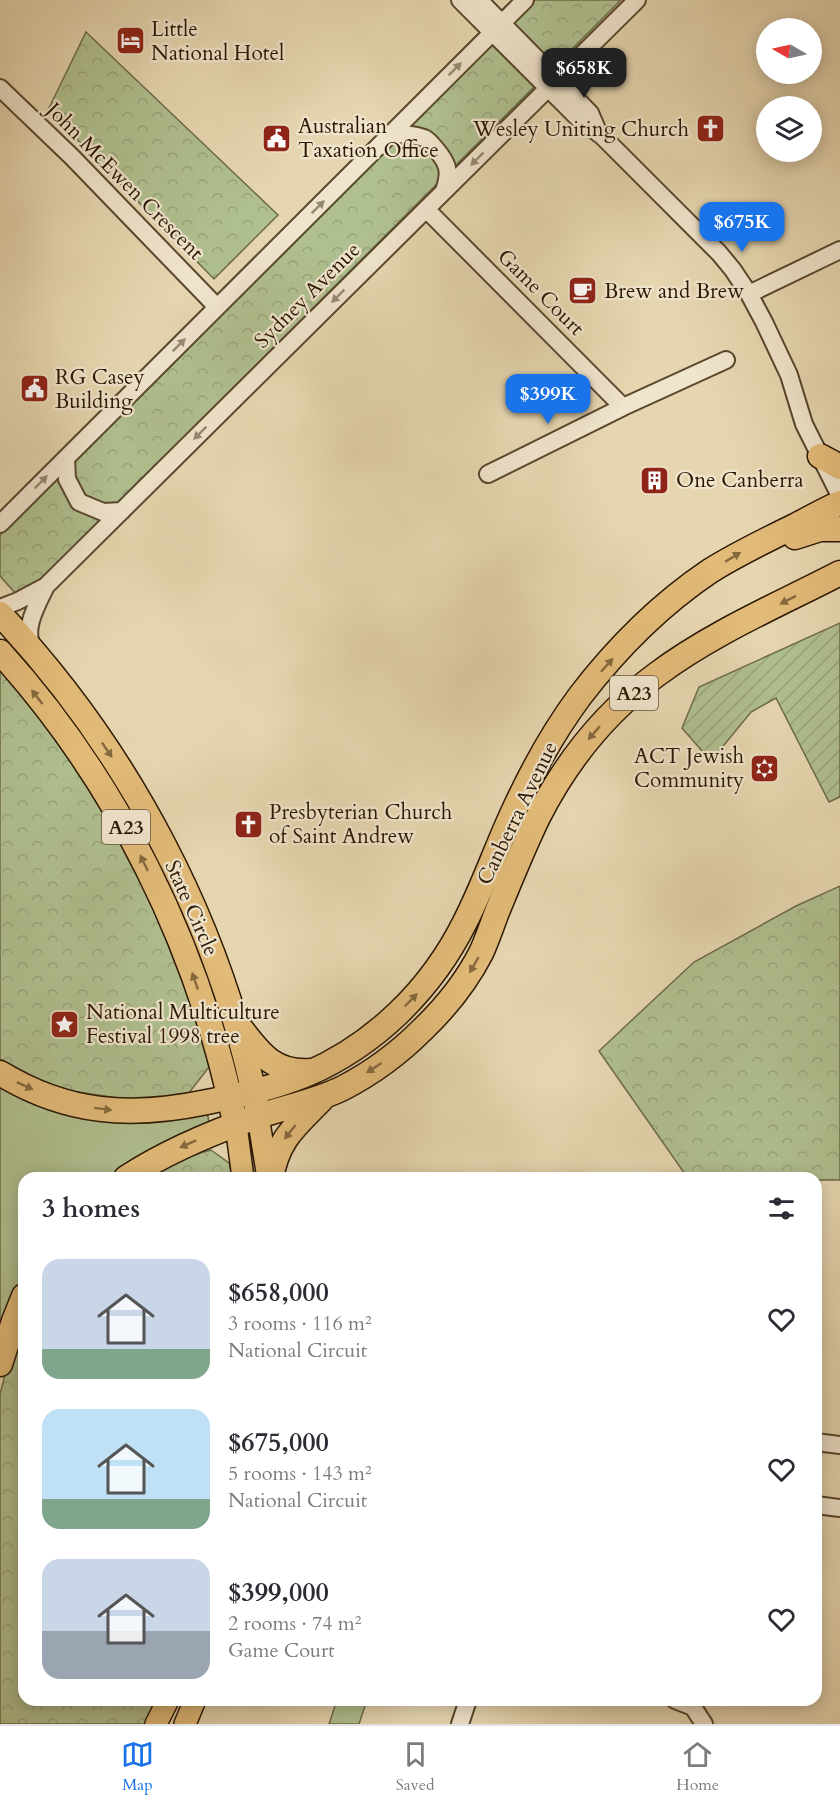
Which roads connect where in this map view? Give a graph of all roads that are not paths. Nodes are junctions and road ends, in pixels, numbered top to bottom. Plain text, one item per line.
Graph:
1 (460, 0) edge
2 (479, 0) edge
3 (525, 0) edge
4 (637, 0) edge
5 (497, 27) junction
6 (553, 83) junction
7 (0, 88) edge
8 (391, 134) junction
9 (444, 191) junction
10 (426, 209) junction
11 (840, 250) edge
12 (749, 294) junction
13 (218, 307) junction
14 (726, 360) dead end
15 (623, 407) junction
16 (66, 458) junction
17 (830, 462) edge
18 (488, 474) dead end
19 (840, 496) edge
20 (840, 503) edge
21 (122, 511) junction
22 (0, 524) edge
23 (840, 529) edge
24 (758, 544) junction
25 (840, 573) edge
26 (46, 586) junction
27 (0, 608) edge
28 (0, 614) edge
29 (0, 652) edge
30 (36, 653) junction
31 (140, 802) junction
32 (120, 815) junction
33 (193, 904) junction
34 (169, 916) junction
35 (236, 1021) junction
36 (313, 1071) junction
37 (0, 1073) edge
38 (253, 1092) junction
39 (325, 1095) junction
40 (230, 1097) junction
41 (258, 1116) junction
42 (236, 1125) junction
43 (136, 1172) edge
44 (242, 1172) edge
45 (268, 1172) edge
46 (271, 1172) edge
47 (18, 1311) edge
48 (0, 1364) edge
49 (822, 1443) edge
50 (840, 1445) edge
51 (822, 1506) edge
52 (840, 1508) edge
53 (165, 1706) edge
54 (192, 1706) edge
55 (466, 1706) edge
56 (690, 1706) edge
57 (156, 1724) edge
58 (185, 1724) edge
59 (460, 1724) edge
60 (704, 1724) edge

1 - 5 street
2 - 5 street
3 - 5 street
4 - 6 street, Sydney Avenue
5 - 6 street
8 -> 5 street
6 -> 9 street, Sydney Avenue
6 - 12 street
7 - 13 street, John McEwen Crescent
8 - 9 street
13 -> 8 street
9 - 10 street, Sydney Avenue
10 - 15 street, Game Court
10 -> 21 street, Sydney Avenue
11 - 12 street
12 - 17 street
16 -> 13 street
14 - 15 street
15 - 18 street
16 - 21 street
22 -> 16 street
17 - 19 street
20 - 24 highway, Canberra Avenue / A23
21 - 26 street, Sydney Avenue
23 - 24 highway
36 -> 24 highway, Canberra Avenue / A23
25 -> 39 highway, Canberra Avenue / A23
26 - 27 street, Sydney Avenue
26 - 30 street
28 - 30 highway, State Circle
32 -> 29 highway, State Circle / A23
30 -> 31 highway, State Circle
31 - 32 highway
31 - 33 highway, State Circle
34 -> 32 highway, State Circle / A23
33 - 34 highway
33 - 35 highway, State Circle
40 -> 34 highway, State Circle / A23
35 - 36 highway
35 - 38 highway, State Circle
36 - 38 highway, Canberra Avenue / A23
37 -> 40 highway, A23
38 - 40 highway, Canberra Avenue / A23
38 - 41 highway, State Circle
39 - 41 highway, Canberra Avenue / A23
39 -> 46 highway
40 - 42 highway, State Circle / A23
41 - 42 highway, Canberra Avenue / A23
41 - 45 main road, State Circle
42 -> 43 highway, Canberra Avenue
42 - 44 main road, State Circle
47 - 48 highway
49 - 50 street
51 - 52 street
53 - 57 main road
54 - 58 main road
55 - 59 street
56 - 60 street

